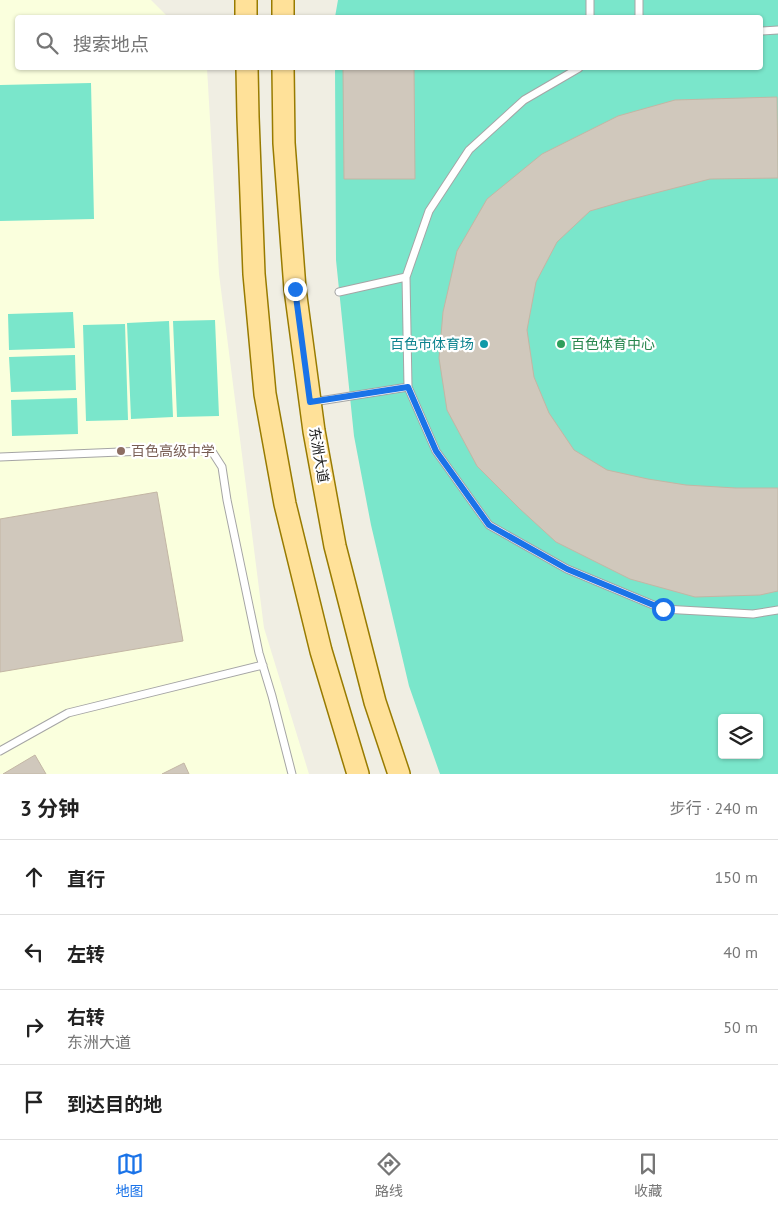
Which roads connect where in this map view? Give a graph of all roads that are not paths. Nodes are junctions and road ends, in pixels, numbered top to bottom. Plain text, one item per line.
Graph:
1 (246, 0) edge
2 (282, 0) edge
3 (590, 0) edge
4 (639, 0) edge
5 (246, 15) edge
6 (283, 15) edge
7 (590, 15) edge
8 (639, 15) edge
9 (778, 30) edge
10 (763, 31) edge
11 (247, 70) edge
12 (283, 70) edge
13 (576, 70) edge
14 (406, 277) junction
15 (339, 292) dead end
16 (408, 387) junction
17 (310, 402) junction
18 (0, 457) edge
19 (778, 610) edge
20 (263, 665) junction
21 (0, 751) edge
22 (292, 774) edge
23 (358, 774) edge
24 (398, 774) edge

1 - 5 main road
2 - 6 main road
3 - 7 lane
4 - 8 lane
9 - 10 lane
11 - 23 main road
12 - 17 main road, 东洲大道
13 - 14 lane
14 - 15 lane
14 - 16 lane
16 - 17 lane
16 - 19 lane
17 - 24 main road, 东洲大道
18 - 20 lane
20 - 21 lane
20 - 22 lane

